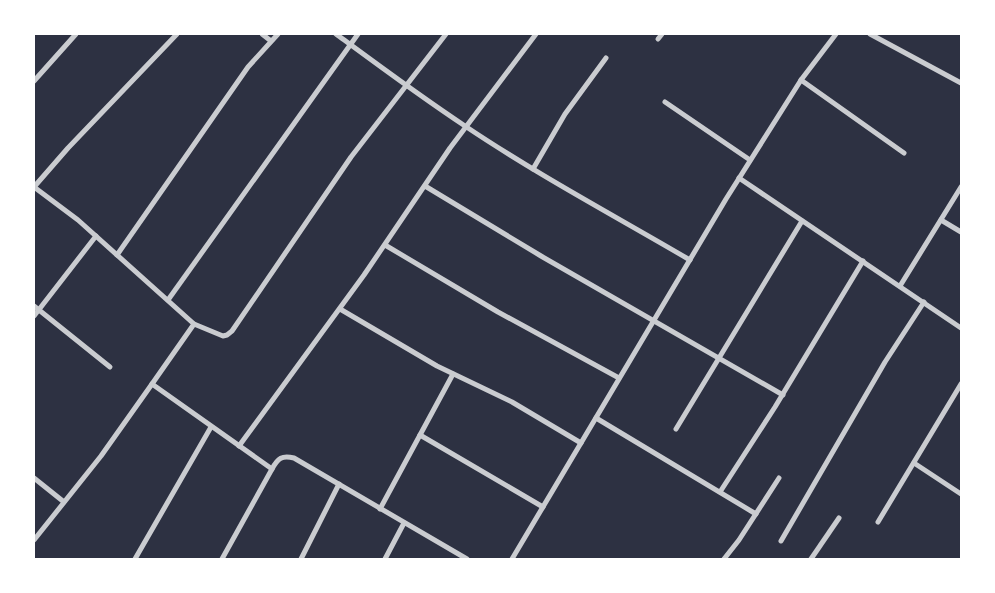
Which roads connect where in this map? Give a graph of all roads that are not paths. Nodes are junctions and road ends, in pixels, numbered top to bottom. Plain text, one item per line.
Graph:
1 (76, 34) edge
2 (177, 34) edge
3 (262, 34) edge
4 (278, 34) edge
5 (336, 34) edge
6 (358, 34) edge
7 (446, 34) edge
8 (536, 34) edge
9 (662, 34) edge
10 (836, 34) edge
11 (870, 34) edge
12 (658, 39) dead end
13 (270, 41) junction
14 (350, 44) junction
15 (606, 58) dead end
16 (801, 80) junction
17 (34, 81) edge
18 (961, 82) edge
19 (406, 86) junction
20 (665, 102) dead end
21 (466, 127) junction
22 (904, 153) dead end
23 (750, 160) junction
24 (533, 169) junction
25 (739, 178) junction
26 (425, 186) junction
27 (34, 187) edge
28 (961, 187) edge
29 (941, 220) junction
30 (802, 221) junction
31 (961, 232) edge
32 (96, 236) junction
33 (385, 245) junction
34 (117, 255) junction
35 (690, 260) junction
36 (863, 260) junction
37 (900, 286) junction
38 (168, 300) junction
39 (924, 302) junction
40 (36, 308) edge
41 (340, 309) junction
42 (34, 316) edge
43 (654, 320) junction
44 (194, 324) junction
45 (961, 328) edge
46 (719, 359) junction
47 (110, 367) dead end
48 (453, 374) junction
49 (619, 378) junction
50 (152, 384) junction
51 (961, 384) edge
52 (782, 395) junction
53 (596, 418) junction
54 (211, 426) junction
55 (676, 430) dead end
56 (420, 435) junction
57 (581, 443) junction
58 (239, 446) junction
59 (914, 463) junction
60 (272, 469) junction
61 (34, 478) edge
62 (779, 478) dead end
63 (339, 484) junction
64 (720, 492) junction
65 (961, 494) edge
66 (64, 502) junction
67 (543, 507) junction
68 (380, 509) junction
69 (756, 514) junction
70 (839, 518) dead end
71 (878, 522) dead end
72 (404, 523) junction
73 (34, 540) edge
74 (781, 541) dead end
75 (135, 559) edge
76 (222, 559) edge
77 (301, 559) edge
78 (385, 559) edge
79 (467, 559) edge
80 (512, 559) edge
81 (724, 559) edge
82 (811, 559) edge

1 - 17 street
2 - 27 street
3 - 13 street
4 - 13 street
5 - 14 street
6 - 14 street
7 - 19 street
8 - 21 street
9 - 12 street
10 - 16 street
11 - 18 street
13 - 34 street
14 - 19 street
14 - 38 street
15 - 24 street
16 - 22 street
16 - 23 street
19 - 21 street
19 - 44 street
20 - 23 street
21 - 24 street
21 - 26 street
23 - 25 street
24 - 35 street
25 - 30 street
25 - 35 street
26 - 33 street
26 - 43 street
27 - 32 street
28 - 29 street
29 - 31 street
29 - 37 street
30 - 36 street
30 - 46 street
32 - 34 street
32 - 40 street
33 - 41 street
33 - 49 street
34 - 38 street
35 - 43 street
36 - 37 street
36 - 52 street
37 - 39 street
38 - 44 street
39 - 45 street
39 - 74 street
40 - 42 street
40 - 47 street
41 - 48 street
41 - 58 street
43 - 46 street
43 - 49 street
44 - 50 street
46 - 52 street
46 - 55 street
48 - 56 street
48 - 57 street
49 - 53 street
50 - 54 street
50 - 66 street
51 - 59 street
52 - 64 street
53 - 57 street
53 - 64 street
54 - 58 street
54 - 75 street
56 - 67 street
56 - 68 street
57 - 67 street
58 - 60 street
59 - 65 street
59 - 71 street
60 - 63 street
60 - 76 street
61 - 66 street
62 - 69 street
63 - 68 street
63 - 77 street
64 - 69 street
66 - 73 street
67 - 80 street
68 - 72 street
69 - 81 street
70 - 82 street
72 - 78 street
72 - 79 street

